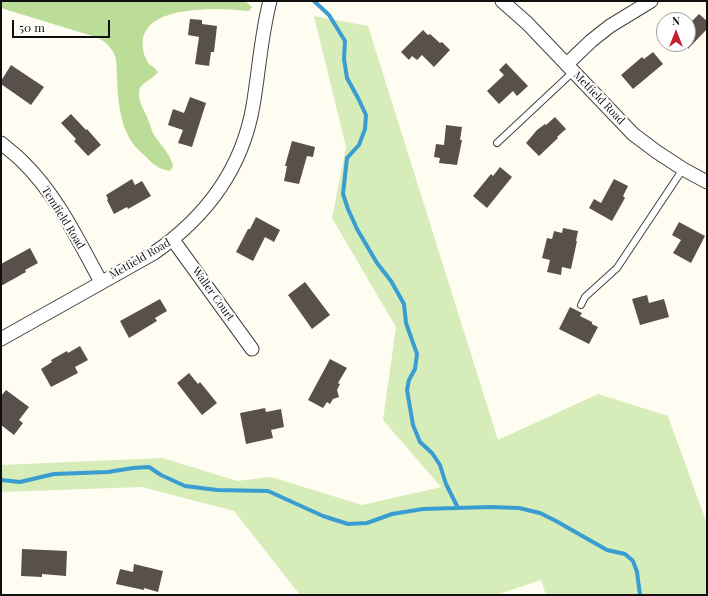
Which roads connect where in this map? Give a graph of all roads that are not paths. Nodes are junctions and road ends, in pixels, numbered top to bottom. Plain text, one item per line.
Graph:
1 (270, 1) edge
2 (502, 1) edge
3 (651, 1) edge
4 (570, 68) junction
5 (1, 143) edge
6 (497, 143) dead end
7 (683, 169) junction
8 (707, 182) edge
9 (173, 240) junction
10 (101, 282) junction
11 (581, 305) dead end
12 (1, 339) edge
13 (252, 348) dead end

1 - 9 street, Metfield Road
2 - 4 street, Metfield Road
3 - 4 street
4 - 6 lane
4 - 7 street, Metfield Road
5 - 10 street, Temfield Road
7 - 8 street, Metfield Road
7 - 11 lane
9 - 10 street, Metfield Road
9 - 13 street, Waller Court
10 - 12 street, Metfield Road

